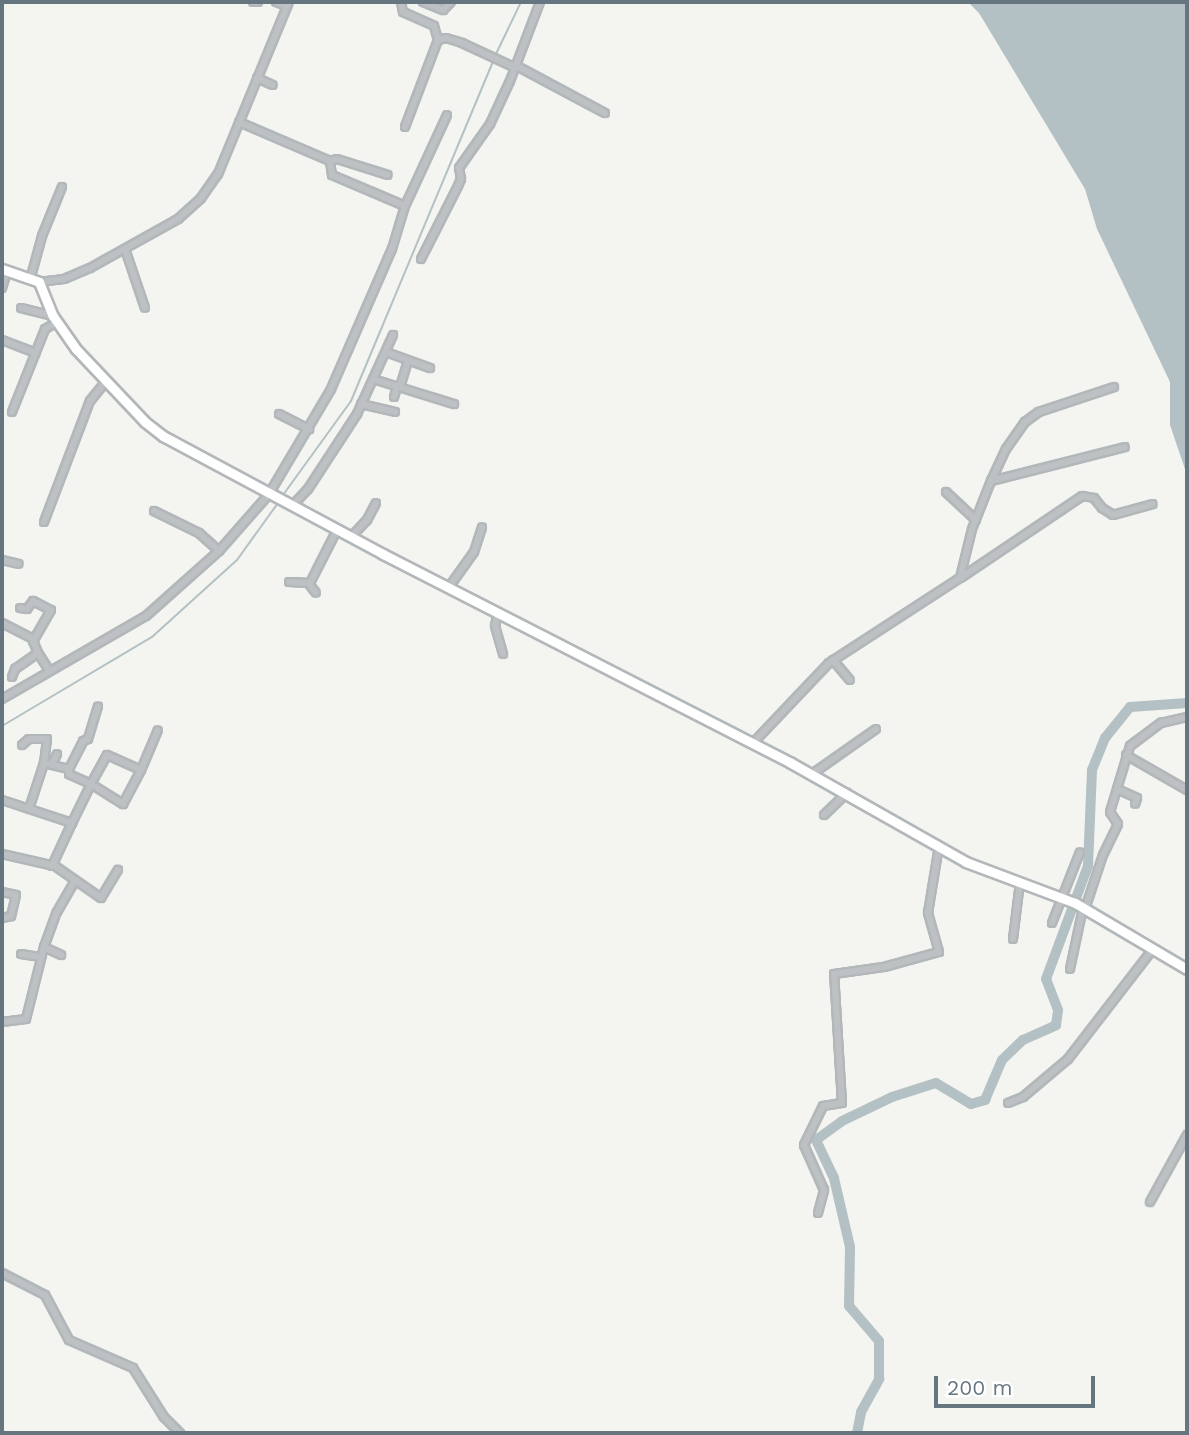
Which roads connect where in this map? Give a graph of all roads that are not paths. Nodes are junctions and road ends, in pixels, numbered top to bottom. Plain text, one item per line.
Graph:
1 (276, 2) edge
2 (403, 2) edge
3 (423, 2) edge
4 (451, 2) edge
5 (540, 2) edge
6 (288, 4) edge
7 (438, 40) junction
8 (513, 65) junction
9 (257, 78) junction
10 (273, 85) dead end
11 (605, 113) dead end
12 (447, 115) dead end
13 (239, 122) junction
14 (405, 127) dead end
15 (330, 161) junction
16 (388, 175) dead end
17 (62, 187) dead end
18 (405, 206) junction
19 (124, 249) junction
20 (421, 259) dead end
21 (5, 271) edge
22 (34, 281) junction
23 (2, 288) edge
24 (21, 308) dead end
25 (145, 308) dead end
26 (55, 319) junction
27 (393, 335) dead end
28 (2, 340) edge
29 (386, 352) junction
30 (36, 353) junction
31 (408, 360) junction
32 (430, 368) dead end
33 (373, 379) junction
34 (106, 381) junction
35 (399, 387) junction
36 (1114, 387) dead end
37 (394, 397) dead end
38 (361, 404) junction
39 (454, 404) dead end
40 (12, 412) dead end
41 (395, 412) dead end
42 (279, 414) dead end
43 (309, 429) junction
44 (1125, 447) dead end
45 (992, 481) junction
46 (946, 492) dead end
47 (272, 495) junction
48 (376, 503) dead end
49 (1153, 504) dead end
50 (291, 506) junction
51 (154, 511) dead end
52 (976, 520) junction
53 (44, 522) dead end
54 (482, 527) dead end
55 (337, 530) junction
56 (351, 537) junction
57 (219, 551) junction
58 (2, 560) edge
59 (19, 564) dead end
60 (960, 578) junction
61 (289, 582) dead end
62 (309, 584) junction
63 (449, 587) junction
64 (316, 593) dead end
65 (20, 608) dead end
66 (498, 612) junction
67 (2, 623) edge
68 (34, 639) junction
69 (38, 653) junction
70 (503, 654) dead end
71 (833, 660) junction
72 (48, 670) junction
73 (12, 677) dead end
74 (850, 680) dead end
75 (2, 699) edge
76 (98, 707) dead end
77 (1187, 717) edge
78 (876, 729) dead end
79 (158, 730) dead end
80 (752, 743) junction
81 (22, 745) dead end
82 (57, 754) dead end
83 (1126, 755) junction
84 (44, 763) junction
85 (52, 764) junction
86 (69, 769) junction
87 (141, 770) junction
88 (812, 774) junction
89 (91, 784) junction
90 (1117, 789) junction
91 (1187, 790) edge
92 (847, 793) junction
93 (2, 800) edge
94 (1135, 804) dead end
95 (29, 809) junction
96 (824, 815) dead end
97 (72, 823) junction
98 (939, 846) junction
99 (1080, 852) dead end
100 (2, 854) edge
101 (52, 866) junction
102 (118, 870) dead end
103 (75, 881) junction
104 (1020, 882) junction
105 (2, 892) edge
106 (1059, 898) junction
107 (1078, 905) junction
108 (2, 918) edge
109 (1052, 923) dead end
110 (1013, 939) dead end
111 (44, 947) junction
112 (1153, 949) junction
113 (21, 954) dead end
114 (61, 955) dead end
115 (41, 957) junction
116 (1070, 969) dead end
117 (1187, 969) edge
118 (2, 1022) edge
119 (1008, 1103) dead end
120 (1187, 1135) edge
121 (1150, 1202) dead end
122 (818, 1213) dead end
123 (2, 1273) edge
124 (180, 1433) edge

1 - 6 street
2 - 7 street
3 - 4 street
5 - 8 street
6 - 9 street
7 - 8 street
7 - 14 street
8 - 11 street
8 - 20 street
9 - 10 street
9 - 13 street
12 - 18 street
13 - 15 street
13 - 19 street
15 - 16 street
15 - 18 street
17 - 22 street
18 - 43 street
19 - 22 street
19 - 25 street
21 - 22 street
21 - 23 street
22 - 26 street
24 - 26 street
26 - 30 street
26 - 34 street
27 - 29 street
28 - 30 street
29 - 31 street
29 - 33 street
30 - 40 street
31 - 32 street
31 - 35 street
33 - 35 street
33 - 38 street
34 - 47 street
34 - 53 street
35 - 37 street
35 - 39 street
36 - 45 street
38 - 41 street
38 - 50 street
42 - 43 street
43 - 47 street
44 - 45 street
45 - 52 street
46 - 52 street
47 - 50 street
47 - 57 street
48 - 56 street
49 - 60 street
50 - 55 street
51 - 57 street
52 - 60 street
54 - 63 street
55 - 56 street
55 - 62 street
56 - 63 street
57 - 72 street
58 - 59 street
60 - 71 street
61 - 62 street
62 - 64 street
63 - 66 street
65 - 68 street
66 - 70 street
66 - 80 street
67 - 68 street
68 - 69 street
69 - 72 street
69 - 73 street
71 - 74 street
71 - 80 street
72 - 75 street
76 - 86 street
77 - 83 street
78 - 88 street
79 - 87 street
80 - 88 street
81 - 84 street
82 - 85 street
83 - 90 street
83 - 91 street
84 - 85 street
84 - 95 street
85 - 86 street
86 - 89 street
87 - 89 street
87 - 89 street
88 - 92 street
89 - 97 street
90 - 94 street
90 - 107 street
92 - 96 street
92 - 98 street
93 - 95 street
95 - 97 street
97 - 101 street
98 - 104 street
98 - 122 street
99 - 106 street
100 - 101 street
101 - 103 street
102 - 103 street
103 - 111 street
104 - 106 street
104 - 110 street
105 - 108 street
106 - 107 street
106 - 109 street
107 - 112 street
107 - 116 street
111 - 114 street
111 - 115 street
112 - 117 street
112 - 119 street
113 - 115 street
115 - 118 street
120 - 121 street
123 - 124 street

